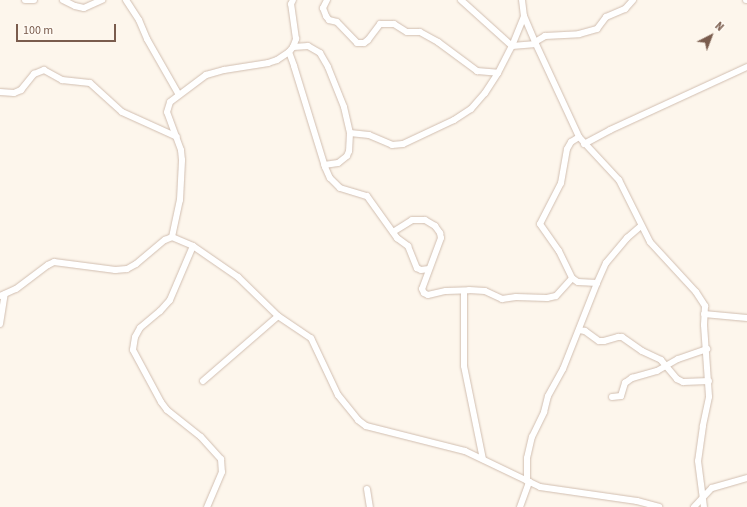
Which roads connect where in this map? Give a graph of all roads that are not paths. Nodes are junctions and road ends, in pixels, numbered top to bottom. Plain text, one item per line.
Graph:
1 (25, 0) edge
2 (34, 0) edge
3 (63, 0) edge
4 (102, 0) edge
5 (126, 0) edge
6 (293, 0) edge
7 (327, 0) edge
8 (461, 0) edge
9 (522, 0) edge
10 (633, 0) edge
11 (524, 16) junction
12 (535, 43) junction
13 (512, 46) junction
14 (293, 47) junction
15 (288, 52) junction
16 (747, 68) edge
17 (498, 73) junction
18 (0, 92) edge
19 (178, 95) junction
20 (350, 132) junction
21 (177, 137) junction
22 (578, 137) junction
23 (584, 144) junction
24 (324, 165) junction
25 (641, 226) junction
26 (393, 232) junction
27 (172, 237) junction
28 (193, 246) junction
29 (429, 269) junction
30 (572, 278) junction
31 (597, 283) junction
32 (464, 290) junction
33 (2, 295) edge
34 (704, 314) junction
35 (278, 316) junction
36 (747, 318) edge
37 (0, 324) edge
38 (579, 330) junction
39 (707, 349) junction
40 (667, 367) junction
41 (203, 381) dead end
42 (709, 381) junction
43 (612, 397) dead end
44 (483, 459) junction
45 (747, 478) edge
46 (528, 481) junction
47 (367, 489) dead end
48 (703, 499) junction
49 (207, 507) edge
50 (370, 507) edge
51 (520, 507) edge
52 (659, 507) edge
53 (694, 507) edge
54 (704, 507) edge

1 - 2 street
3 - 4 street
5 - 19 street
6 - 14 street
7 - 17 street
8 - 13 street
9 - 11 street
10 - 12 street
11 - 12 street
11 - 13 street
12 - 13 street
12 - 22 street
13 - 17 street
14 - 15 street
14 - 20 street
15 - 19 street
15 - 24 street
16 - 23 street
17 - 20 street
18 - 21 street
19 - 21 street
20 - 24 street
21 - 27 street
22 - 23 street
22 - 30 street
23 - 25 street
24 - 26 street
25 - 31 street
25 - 34 street
26 - 29 street
26 - 29 street
27 - 28 street
27 - 33 street
28 - 35 street
28 - 49 street
29 - 32 street
30 - 31 street
30 - 32 street
31 - 38 street
32 - 44 street
33 - 37 street
34 - 36 street
34 - 39 street
35 - 41 street
35 - 44 street
38 - 40 street
38 - 46 street
39 - 40 street
39 - 42 street
40 - 42 street
40 - 43 street
42 - 48 street
44 - 46 street
45 - 48 street
46 - 51 street
46 - 52 street
47 - 50 street
48 - 53 street
48 - 54 street

